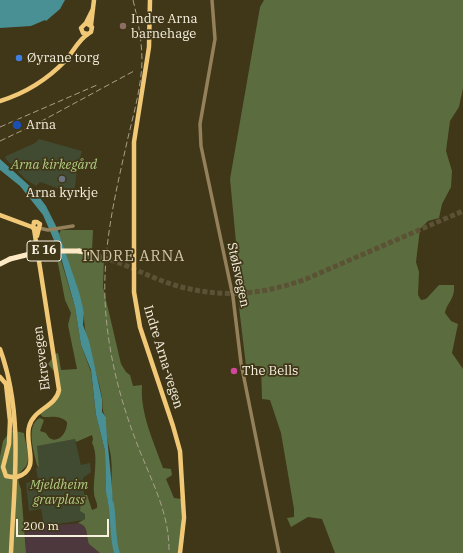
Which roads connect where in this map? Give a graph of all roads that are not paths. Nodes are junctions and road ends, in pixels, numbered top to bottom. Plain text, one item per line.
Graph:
1 (94, 0) edge
2 (150, 0) edge
3 (212, 0) edge
4 (93, 9) junction
5 (86, 23) junction
6 (91, 25) junction
7 (82, 32) junction
8 (88, 34) junction
9 (74, 49) junction
10 (0, 101) edge
11 (0, 215) edge
12 (73, 226) dead end
13 (35, 227) junction
14 (90, 253) tunnel mouth
15 (0, 264) edge
16 (0, 350) edge
17 (0, 377) edge
18 (11, 553) edge
19 (180, 553) edge
20 (279, 553) edge

1 - 4 main road
2 - 19 main road, Indre Arna-vegen
3 - 20 street, Stølsvegen
4 - 5 main road
4 - 6 main road
5 - 6 main road
5 - 7 main road
6 - 8 main road
7 - 8 main road
7 - 9 main road
8 - 9 main road
9 - 10 main road
11 - 13 main road
12 - 13 street
13 - 17 main road, Ekrevegen
14 - 15 highway, E 16, bridge
16 - 18 main road

